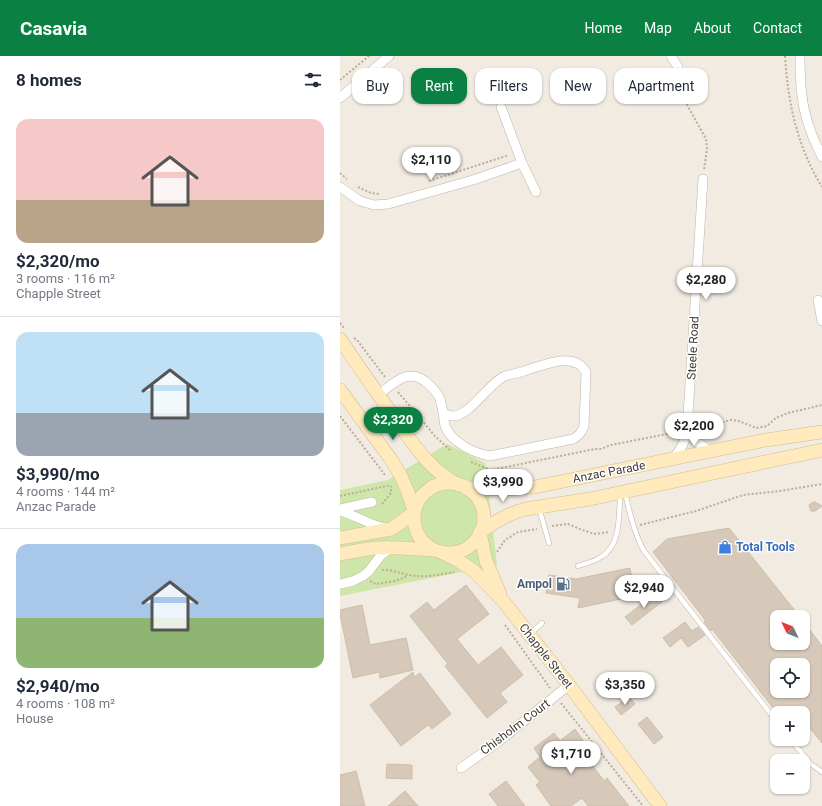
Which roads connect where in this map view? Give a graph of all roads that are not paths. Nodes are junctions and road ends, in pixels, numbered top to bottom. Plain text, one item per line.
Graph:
1 (389, 56) edge
2 (671, 56) edge
3 (800, 56) edge
4 (678, 67) road end
5 (340, 98) edge
6 (502, 107) dead end
7 (822, 158) edge
8 (522, 163) junction
9 (703, 179) road end
10 (340, 187) edge
11 (536, 192) dead end
12 (818, 300) dead end
13 (822, 321) edge
14 (345, 335) edge
15 (340, 390) edge
16 (378, 395) junction
17 (443, 413) junction
18 (688, 427) junction
19 (822, 432) edge
20 (822, 450) edge
21 (711, 451) junction
22 (672, 459) junction
23 (462, 486) junction
24 (622, 492) junction
25 (372, 502) dead end
26 (538, 507) junction
27 (340, 510) edge
28 (414, 512) junction
29 (391, 529) junction
30 (480, 533) junction
31 (340, 538) edge
32 (549, 543) dead end
33 (391, 548) junction
34 (437, 551) junction
35 (340, 554) edge
36 (578, 566) dead end
37 (340, 584) edge
38 (504, 602) junction
39 (542, 623) dead end
40 (529, 635) junction
41 (569, 685) junction
42 (770, 713) edge
43 (796, 746) edge
44 (461, 768) dead end
45 (822, 772) edge
46 (660, 806) edge

1 - 5 street
2 - 4 street
3 - 7 street
6 - 8 street
8 - 10 street
8 - 11 street
9 - 18 street, Steele Road
12 - 13 street
14 - 16 main road
15 - 28 main road
16 - 17 street
16 - 23 main road
17 - 17 street
18 - 21 street
18 - 22 street, Steele Road
19 - 21 main road, Anzac Parade
20 - 24 main road, Anzac Parade
21 - 22 main road, Anzac Parade
22 - 23 main road, Anzac Parade
23 - 28 main road
23 - 30 main road
24 - 26 main road, Anzac Parade
24 - 36 lane
24 - 42 lane
25 - 27 street
26 - 30 main road, Anzac Parade
26 - 32 lane
27 - 29 street
28 - 29 main road
28 - 34 main road
29 - 31 main road
30 - 34 main road
30 - 38 main road, Chapple Street
33 - 34 main road
33 - 35 main road
33 - 37 street
34 - 38 main road, Chapple Street
38 - 40 main road, Chapple Street
39 - 40 lane
40 - 41 main road, Chapple Street
41 - 44 street, Chisholm Court
41 - 46 main road, Chapple Street
43 - 45 lane

